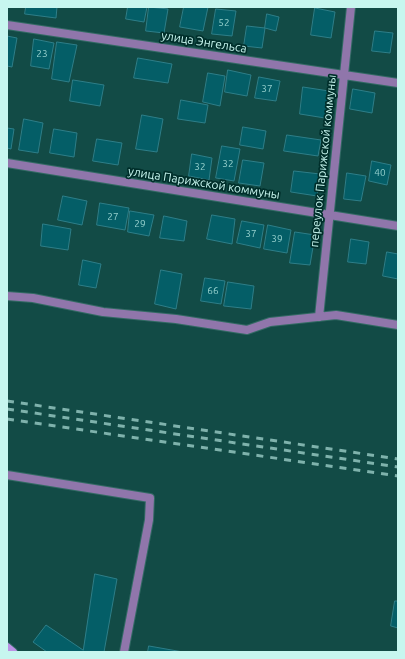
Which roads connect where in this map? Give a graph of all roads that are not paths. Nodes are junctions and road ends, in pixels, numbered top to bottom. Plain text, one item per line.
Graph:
1 (351, 7) edge
2 (7, 25) edge
3 (344, 75) junction
4 (398, 83) edge
5 (7, 164) edge
6 (329, 216) junction
7 (398, 226) edge
8 (7, 296) edge
9 (319, 317) junction
10 (398, 325) edge
11 (7, 475) edge
12 (7, 647) edge
13 (13, 652) edge
14 (124, 652) edge

1 - 3 street, переулок Парижской коммуны
2 - 3 street, улица Энгельса
3 - 4 street, улица Энгельса
3 - 6 street, переулок Парижской коммуны
5 - 6 street, улица Парижской коммуны
6 - 7 street, улица Парижской коммуны
6 - 9 street, переулок Парижской коммуны
8 - 9 street
9 - 10 street
11 - 14 street
12 - 13 main road

